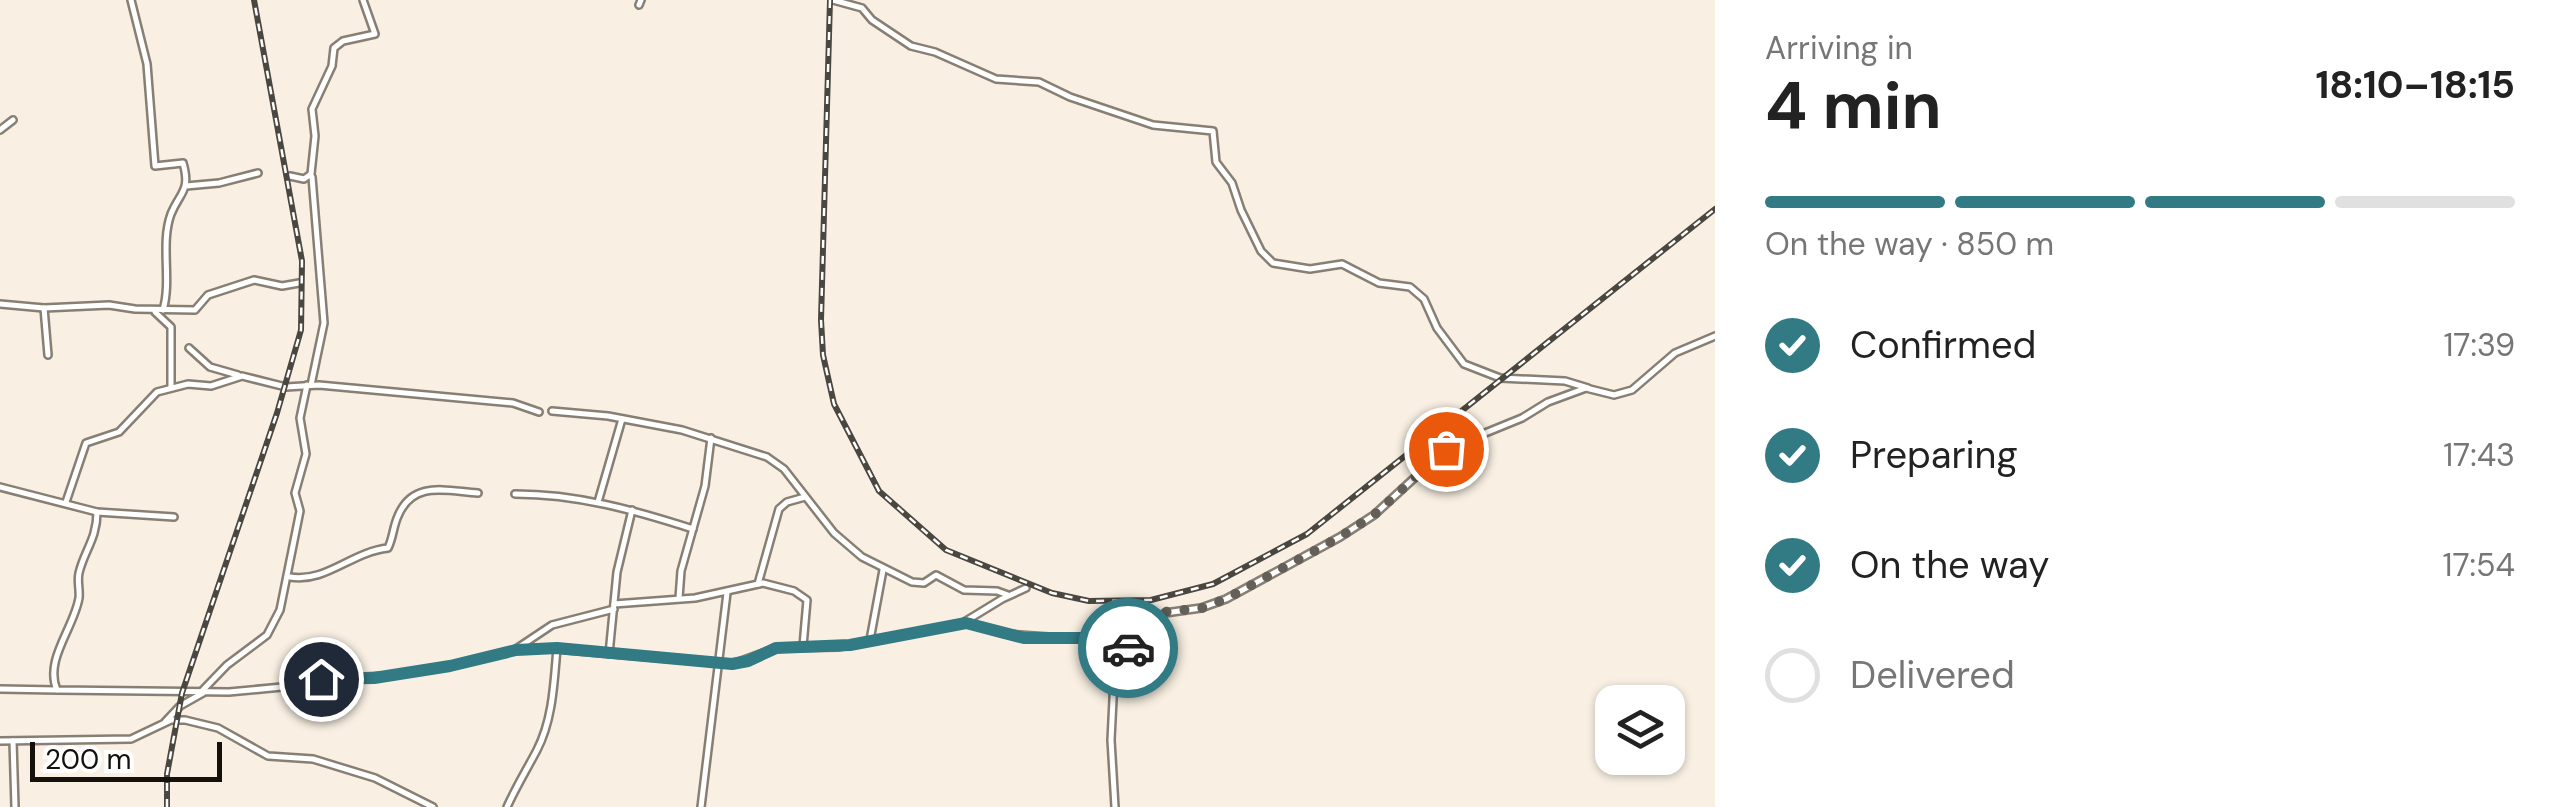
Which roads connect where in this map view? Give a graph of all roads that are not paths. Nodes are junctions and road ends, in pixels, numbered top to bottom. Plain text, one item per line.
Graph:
1 (131, 0) edge
2 (362, 0) edge
3 (833, 0) edge
4 (13, 120) dead end
5 (0, 130) edge
6 (258, 173) dead end
7 (290, 176) dead end
8 (312, 177) dead end
9 (186, 186) junction
10 (299, 283) dead end
11 (0, 304) edge
12 (44, 308) junction
13 (152, 310) junction
14 (162, 310) junction
15 (1715, 336) edge
16 (189, 348) dead end
17 (48, 355) dead end
18 (242, 376) junction
19 (171, 386) junction
20 (308, 386) junction
21 (1588, 388) junction
22 (552, 411) dead end
23 (540, 412) dead end
24 (622, 419) junction
25 (711, 438) junction
26 (0, 486) edge
27 (602, 488) junction
28 (478, 493) dead end
29 (515, 494) dead end
30 (805, 497) junction
31 (66, 502) junction
32 (598, 502) junction
33 (612, 505) junction
34 (632, 510) junction
35 (97, 512) junction
36 (174, 517) dead end
37 (693, 529) junction
38 (883, 569) junction
39 (289, 577) junction
40 (757, 585) junction
41 (1026, 588) dead end
42 (727, 592) junction
43 (1008, 595) junction
44 (680, 598) junction
45 (614, 606) junction
46 (966, 623) junction
47 (870, 640) junction
48 (803, 646) junction
49 (557, 648) junction
50 (516, 650) junction
51 (1124, 650) junction
52 (609, 654) junction
53 (720, 664) junction
54 (0, 689) edge
55 (57, 690) junction
56 (204, 691) junction
57 (165, 723) junction
58 (0, 741) edge
59 (13, 741) junction
60 (15, 807) edge
61 (433, 807) edge
62 (507, 807) edge
63 (700, 807) edge
64 (1116, 807) edge

1 - 9 street
2 - 7 street
3 - 21 street
4 - 5 street
6 - 9 street
8 - 20 street
9 - 14 street
10 - 14 street
11 - 12 street
12 - 13 street
12 - 17 street
13 - 14 street
13 - 19 street
15 - 21 street
16 - 18 street
18 - 19 street
18 - 20 street
19 - 31 street
20 - 23 street
20 - 39 street
21 - 51 street
22 - 24 street
24 - 25 street
24 - 27 street
25 - 30 street
25 - 37 street
26 - 31 street
27 - 32 street
27 - 33 street
28 - 39 street
29 - 32 street
30 - 38 street
30 - 40 street
31 - 35 street
32 - 33 street
33 - 34 street
34 - 37 street
34 - 45 street
35 - 36 street
35 - 55 street
37 - 44 street
38 - 43 street
38 - 47 street
39 - 56 street
40 - 42 street
40 - 48 street
41 - 43 street
42 - 44 street
42 - 53 street
43 - 46 street
44 - 45 street
45 - 50 street
45 - 52 street
46 - 47 street
46 - 51 street
47 - 48 street
48 - 53 street
49 - 50 street
49 - 52 street
49 - 62 street
50 - 56 street
51 - 64 street
52 - 53 street
53 - 63 street
54 - 55 street
55 - 56 street
56 - 57 street
57 - 59 street
57 - 61 street
58 - 59 street
59 - 60 street

